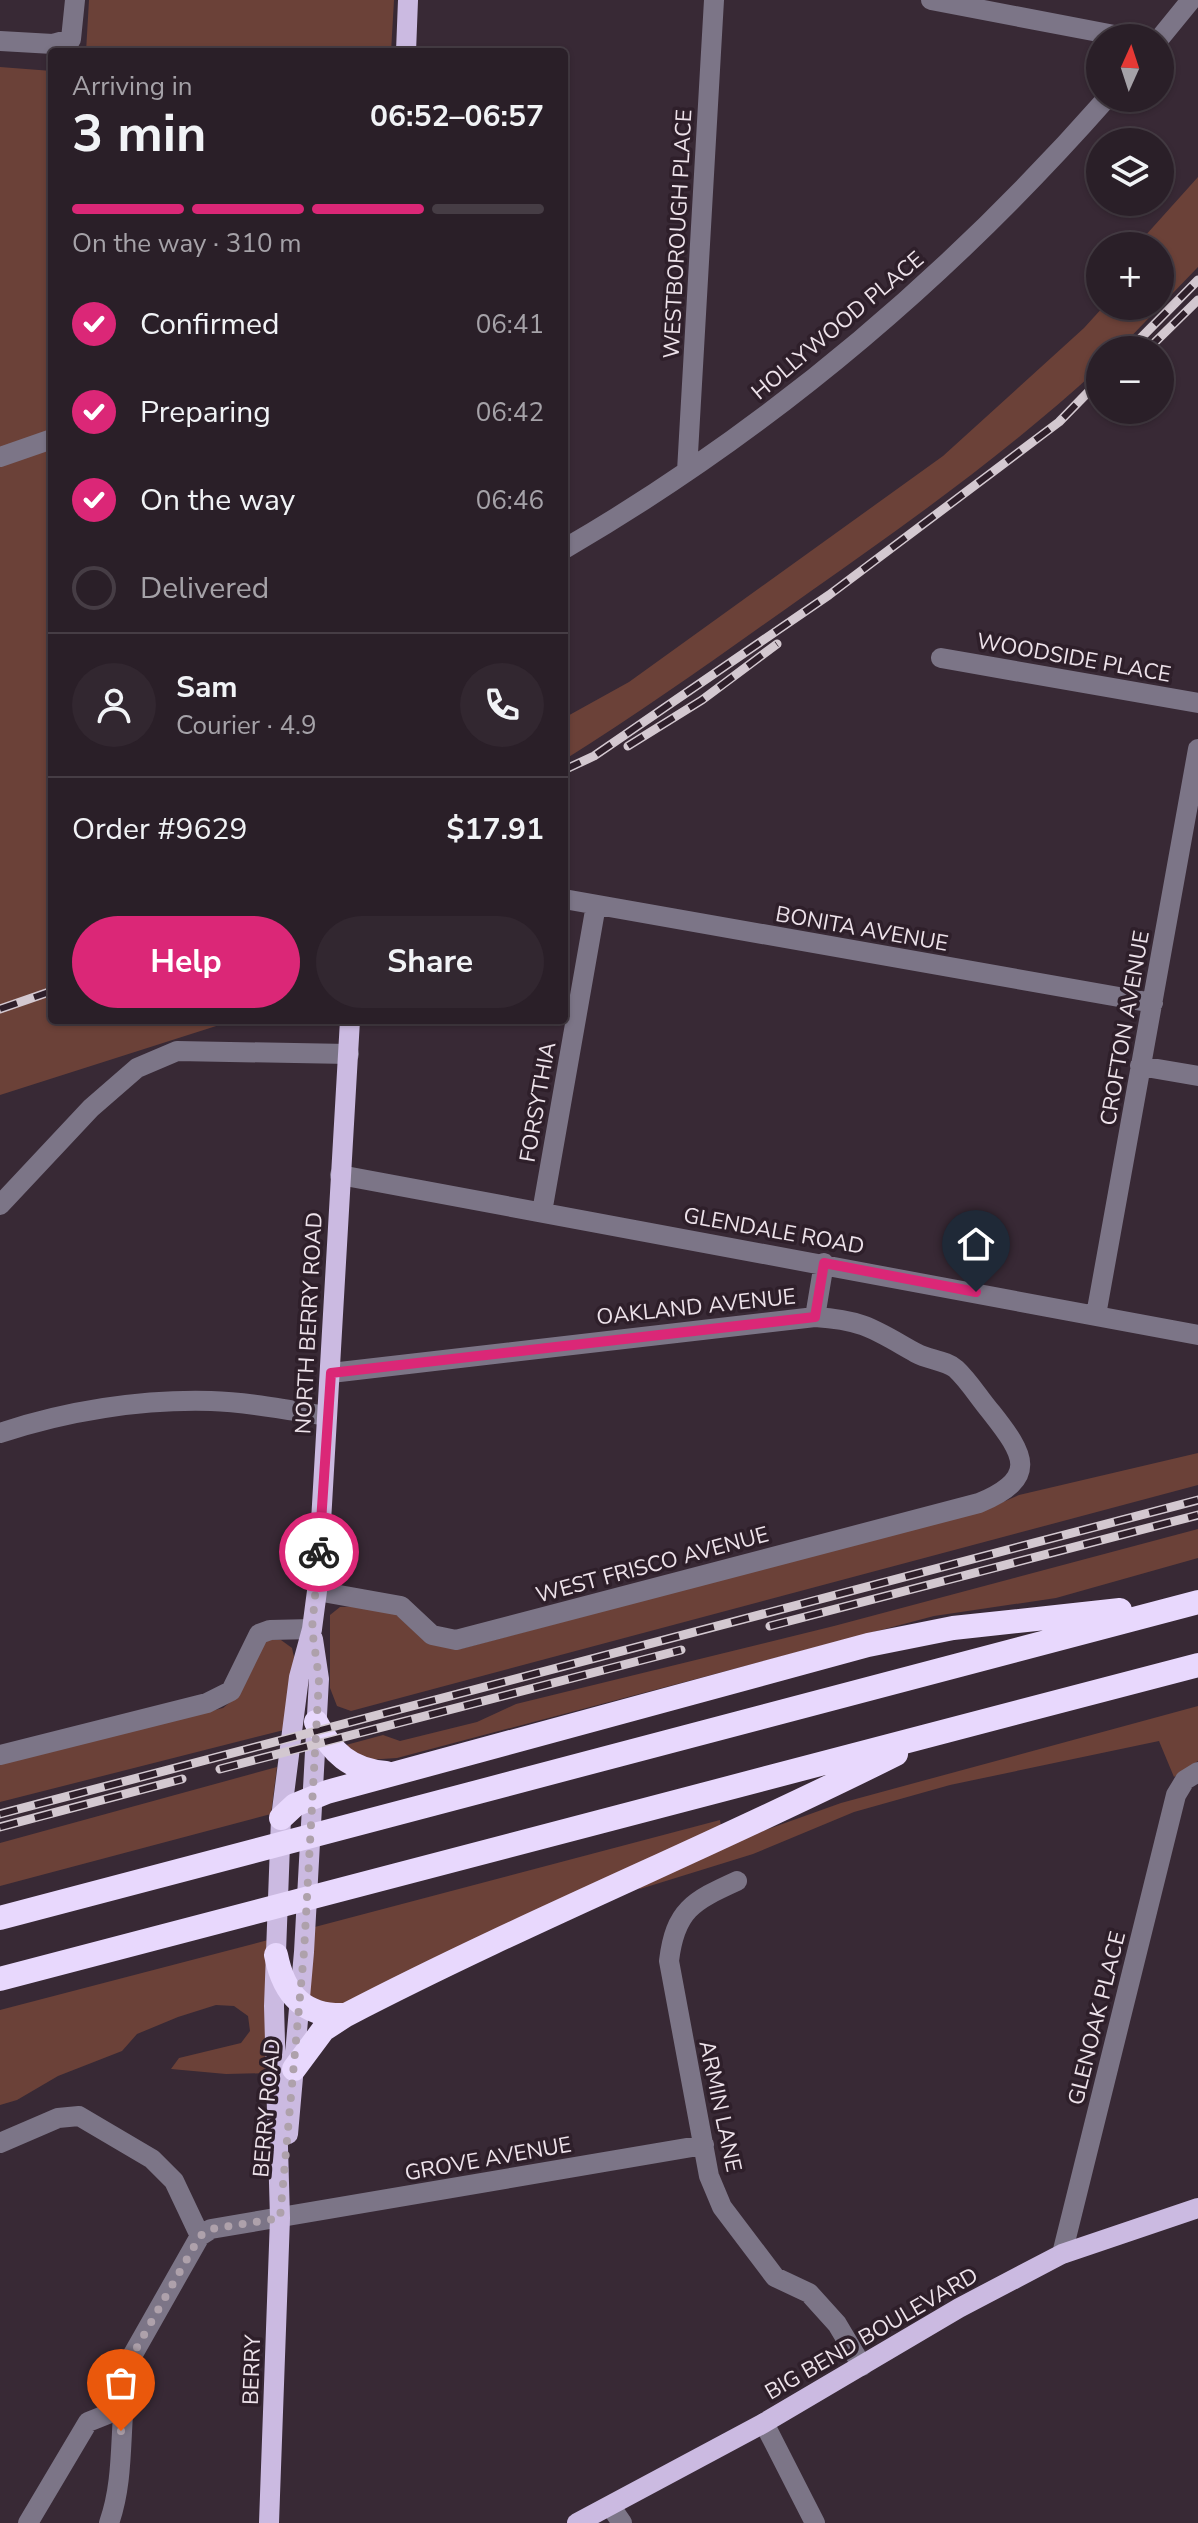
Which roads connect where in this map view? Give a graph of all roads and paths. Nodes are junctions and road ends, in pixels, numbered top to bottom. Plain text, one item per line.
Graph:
1 (75, 0) edge
2 (408, 0) edge
3 (714, 0) edge
4 (931, 0) edge
5 (1191, 0) edge
6 (1171, 24) edge
7 (1086, 30) edge
8 (0, 41) edge
9 (406, 48) edge
10 (1094, 112) edge
11 (48, 440) edge
12 (0, 457) edge
13 (687, 471) junction
14 (568, 546) edge
15 (941, 658) dead end
16 (1198, 703) edge
17 (1198, 749) edge
18 (1194, 802) edge
19 (568, 900) edge
20 (596, 905) junction
21 (1153, 1003) junction
22 (350, 1024) edge
23 (349, 1054) junction
24 (1140, 1066) junction
25 (1198, 1076) edge
26 (340, 1175) junction
27 (0, 1205) edge
28 (542, 1212) junction
29 (824, 1263) junction
30 (1096, 1315) junction
31 (815, 1317) junction
32 (1198, 1335) edge
33 (331, 1373) junction
34 (326, 1416) junction
35 (0, 1433) edge
36 (1006, 1491) joint
37 (317, 1591) junction
38 (1198, 1602) edge
39 (312, 1629) junction
40 (1198, 1665) edge
41 (316, 1722) junction
42 (943, 1731) junction
43 (0, 1755) edge
44 (1198, 1772) edge
45 (397, 1773) junction
46 (312, 1796) junction
47 (281, 1818) junction
48 (737, 1881) dead end
49 (0, 1918) edge
50 (276, 1955) junction
51 (0, 1979) edge
52 (299, 2005) junction
53 (346, 2015) junction
54 (294, 2069) junction
55 (0, 2143) edge
56 (704, 2145) junction
57 (1198, 2208) edge
58 (280, 2218) junction
59 (200, 2236) junction
60 (1062, 2254) junction
61 (862, 2366) junction
62 (123, 2408) junction
63 (764, 2423) junction
64 (616, 2515) edge
65 (28, 2523) edge
66 (109, 2523) edge
67 (269, 2523) edge
68 (577, 2523) edge
69 (815, 2523) edge

1 - 8 street
2 - 9 main road
3 - 13 street, WESTBOROUGH PLACE
4 - 7 street
5 - 6 street
10 - 13 street, HOLLYWOOD PLACE
11 - 12 street
13 - 14 street, HOLLYWOOD PLACE
15 - 16 street, WOODSIDE PLACE
17 - 18 street, CROFTON AVENUE
18 - 21 street, CROFTON AVENUE
19 - 20 street, BONITA AVENUE
20 - 21 street, BONITA AVENUE
20 - 28 street, FORSYTHIA
21 - 24 street, CROFTON AVENUE
22 - 23 main road, NORTH BERRY ROAD
23 - 26 main road, NORTH BERRY ROAD
23 - 27 street
24 - 25 street
24 - 30 street, CROFTON AVENUE
26 - 28 street, GLENDALE ROAD
26 - 33 main road, NORTH BERRY ROAD
28 - 29 street, GLENDALE ROAD
29 - 30 street, GLENDALE ROAD
29 - 31 street
30 - 32 street, GLENDALE ROAD
31 - 33 street, OAKLAND AVENUE
31 - 36 street, OAKLAND AVENUE
33 - 34 main road, NORTH BERRY ROAD
34 - 35 street
34 - 37 main road, NORTH BERRY ROAD
36 - 37 street, WEST FRISCO AVENUE
37 - 39 main road, NORTH BERRY ROAD
38 - 45 highway
38 - 49 highway
39 - 41 main road, NORTH BERRY ROAD
39 - 43 street
39 - 47 main road, NORTH BERRY ROAD
40 - 42 highway
41 - 45 highway
41 - 46 main road, NORTH BERRY ROAD
42 - 51 highway
42 - 53 highway
44 - 60 street, GLENOAK PLACE
45 - 46 highway
46 - 47 highway
46 - 52 main road, BERRY ROAD
47 - 50 main road, BERRY ROAD
48 - 56 street, ARMIN LANE
50 - 52 highway
50 - 58 main road, BERRY ROAD
52 - 53 highway
52 - 54 main road, BERRY ROAD
53 - 54 highway
54 - 58 main road, BERRY ROAD
55 - 59 street
56 - 58 street, GROVE AVENUE
56 - 61 street, ARMIN LANE
57 - 60 main road, BIG BEND BOULEVARD
58 - 59 street
58 - 67 main road, BERRY
59 - 62 street
60 - 61 main road, BIG BEND BOULEVARD
61 - 63 main road, BIG BEND BOULEVARD
62 - 65 street
62 - 66 street
63 - 64 main road, BIG BEND BOULEVARD
63 - 69 street
64 - 68 main road, BIG BEND BOULEVARD

